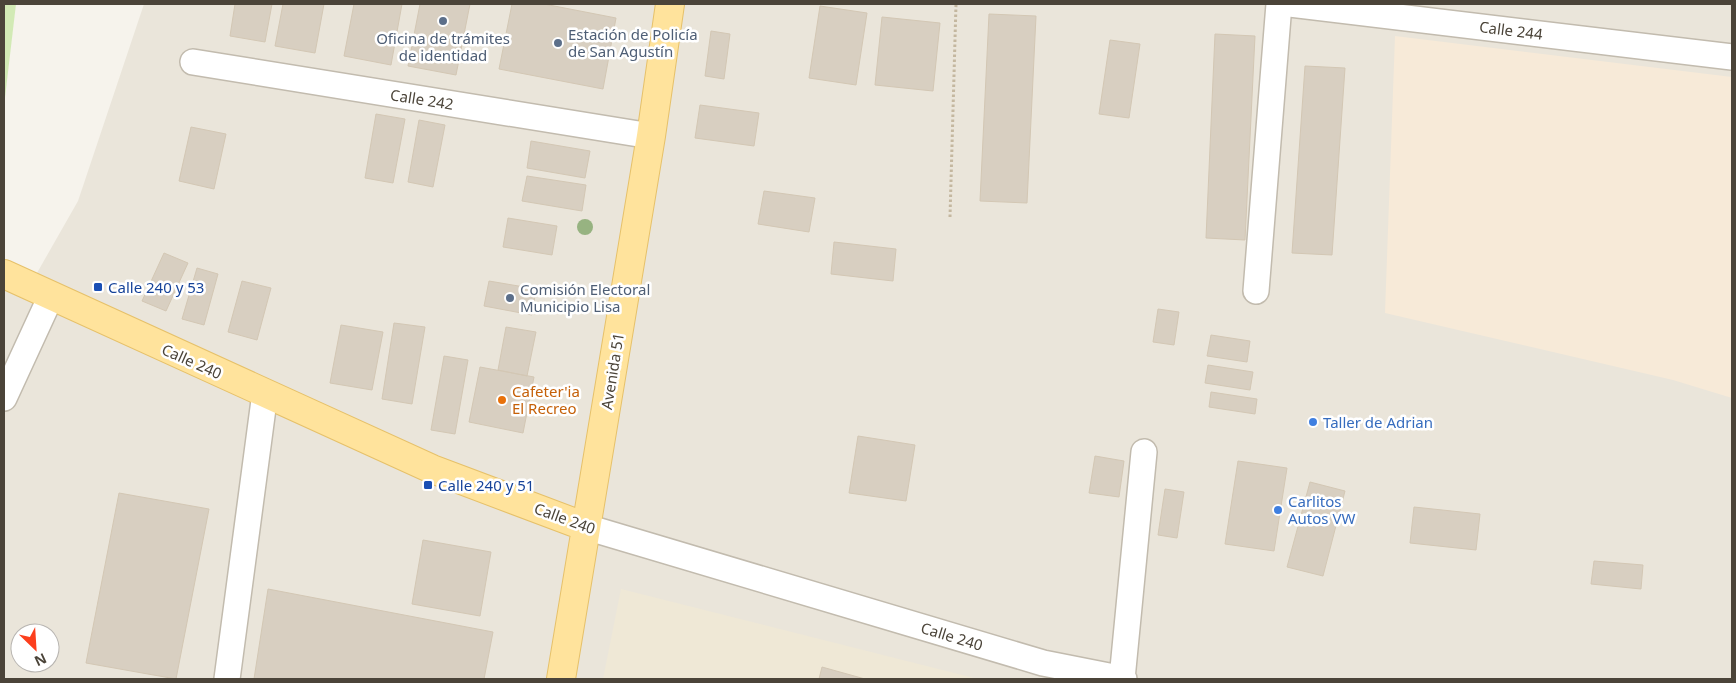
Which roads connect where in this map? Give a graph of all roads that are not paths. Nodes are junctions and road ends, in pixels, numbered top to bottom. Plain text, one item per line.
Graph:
1 (670, 4) edge
2 (1279, 4) edge
3 (1290, 4) edge
4 (1732, 57) edge
5 (193, 62) dead end
6 (651, 136) junction
7 (4, 274) edge
8 (1256, 291) dead end
9 (51, 296) junction
10 (265, 394) junction
11 (4, 398) edge
12 (1144, 452) dead end
13 (586, 526) junction
14 (227, 679) edge
15 (560, 679) edge
16 (1123, 679) edge

1 - 6 main road, Avenida 51
2 - 8 street
3 - 4 street, Calle 244
5 - 6 street, Calle 242
6 - 13 main road, Avenida 51
7 - 9 main road, Calle 240
9 - 10 main road, Calle 240
9 - 11 street
10 - 13 main road, Calle 240
10 - 14 street
12 - 16 street
13 - 15 main road, Avenida 51
13 - 16 street, Calle 240

